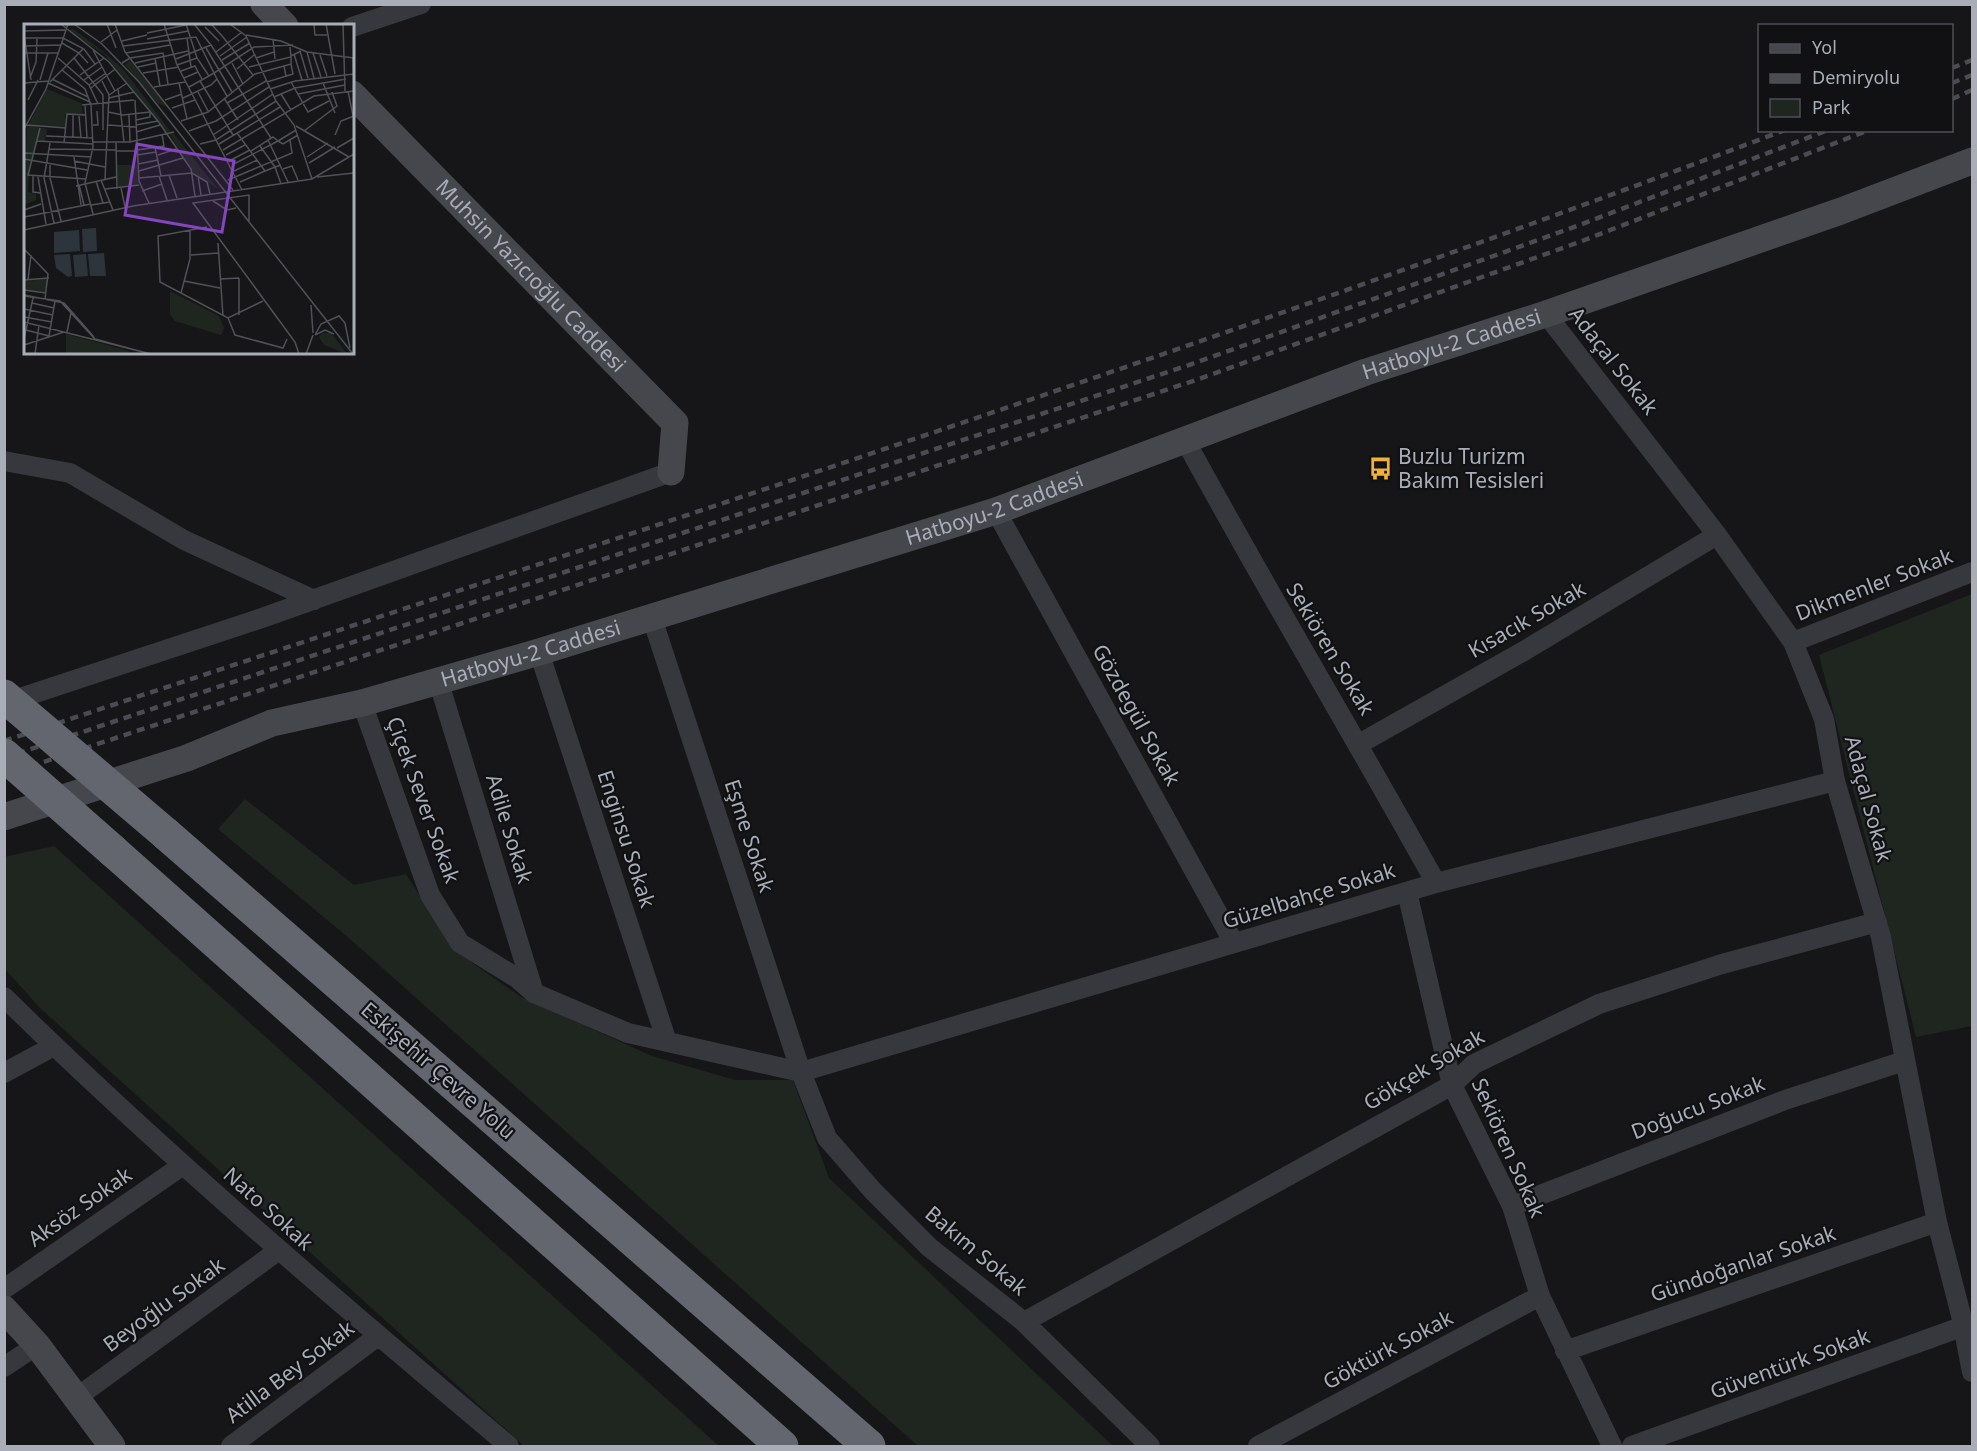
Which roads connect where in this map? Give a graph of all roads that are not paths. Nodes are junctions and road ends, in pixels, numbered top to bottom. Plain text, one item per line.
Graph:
1 (264, 4) edge
2 (421, 4) edge
3 (283, 24) edge
4 (354, 26) edge
5 (354, 96) edge
6 (1972, 161) edge
7 (1546, 314) junction
8 (1185, 440) junction
9 (4, 461) edge
10 (671, 472) joint
11 (996, 511) junction
12 (1717, 535) junction
13 (1972, 572) edge
14 (314, 600) junction
15 (651, 615) junction
16 (1793, 642) junction
17 (540, 652) junction
18 (438, 680) junction
19 (4, 696) edge
20 (4, 703) edge
21 (362, 704) junction
22 (1359, 744) junction
23 (4, 755) edge
24 (1835, 781) junction
25 (4, 817) edge
26 (1436, 883) junction
27 (1407, 892) junction
28 (1877, 922) junction
29 (1234, 943) junction
30 (534, 993) junction
31 (4, 997) edge
32 (667, 1042) junction
33 (54, 1046) junction
34 (1904, 1061) junction
35 (801, 1072) junction
36 (4, 1073) edge
37 (1452, 1085) junction
38 (183, 1165) junction
39 (1512, 1206) junction
40 (1937, 1222) junction
41 (279, 1250) junction
42 (4, 1289) edge
43 (1540, 1296) junction
44 (4, 1309) edge
45 (1966, 1318) edge
46 (1024, 1322) junction
47 (378, 1336) junction
48 (37, 1345) junction
49 (1565, 1351) junction
50 (4, 1367) edge
51 (1972, 1372) edge
52 (76, 1398) junction
53 (103, 1443) edge
54 (500, 1444) edge
55 (231, 1446) edge
56 (782, 1446) edge
57 (869, 1446) edge
58 (1150, 1446) edge
59 (1258, 1446) edge
60 (1612, 1446) edge
61 (1632, 1446) edge

1 - 3 main road
2 - 4 street
5 - 10 main road, Muhsin Yazıcıoğlu Caddesi
6 - 7 main road, Hatboyu-2 Caddesi
7 - 8 main road, Hatboyu-2 Caddesi
7 - 12 street, Adaçal Sokak
8 - 11 main road, Hatboyu-2 Caddesi
8 - 22 street, Sekiören Sokak
9 - 14 street
10 - 14 street
11 - 15 main road, Hatboyu-2 Caddesi
11 - 29 street, Gözdegül Sokak
12 - 16 street, Adaçal Sokak
12 - 22 street, Kısacık Sokak
13 - 16 street, Dikmenler Sokak
14 - 20 street
15 - 17 main road, Hatboyu-2 Caddesi
15 - 35 street, Eşme Sokak
16 - 24 street, Adaçal Sokak
17 - 18 main road, Hatboyu-2 Caddesi
17 - 32 street, Enginsu Sokak
18 - 21 main road, Hatboyu-2 Caddesi
18 - 30 street, Adile Sokak
19 - 57 highway, Eskişehir Çevre Yolu, bridge
21 - 25 main road, Hatboyu-2 Caddesi
21 - 30 street, Çiçek Sever Sokak
22 - 26 street, Sekiören Sokak
23 - 56 highway, bridge
24 - 26 street, Güzelbahçe Sokak
24 - 28 street, Adaçal Sokak
26 - 27 street, Güzelbahçe Sokak
27 - 29 street, Güzelbahçe Sokak
27 - 37 street, Sekiören Sokak
28 - 34 street, Adaçal Sokak
28 - 37 street, Gökçek Sokak
29 - 35 street, Güzelbahçe Sokak
30 - 32 street
31 - 33 street, Nato Sokak
32 - 35 street
33 - 36 street
33 - 38 street, Nato Sokak
34 - 39 street, Doğucu Sokak
34 - 40 street, Adaçal Sokak
35 - 46 street, Bakım Sokak
37 - 39 street, Sekiören Sokak
37 - 46 street, Gökçek Sokak
38 - 41 street, Nato Sokak
38 - 42 street, Aksöz Sokak
39 - 43 street, Sekiören Sokak
40 - 45 street, Adaçal Sokak
40 - 49 street, Gündoğanlar Sokak
41 - 47 street, Nato Sokak
41 - 52 street, Beyoğlu Sokak
43 - 49 street, Sekiören Sokak
43 - 59 street, Göktürk Sokak
44 - 48 main road
45 - 51 street, Adaçal Sokak
45 - 61 street, Güventürk Sokak
46 - 58 street, Bakım Sokak
47 - 54 street, Nato Sokak
47 - 55 street, Atilla Bey Sokak
48 - 50 street
48 - 52 main road
49 - 60 street, Sekiören Sokak
52 - 53 main road

